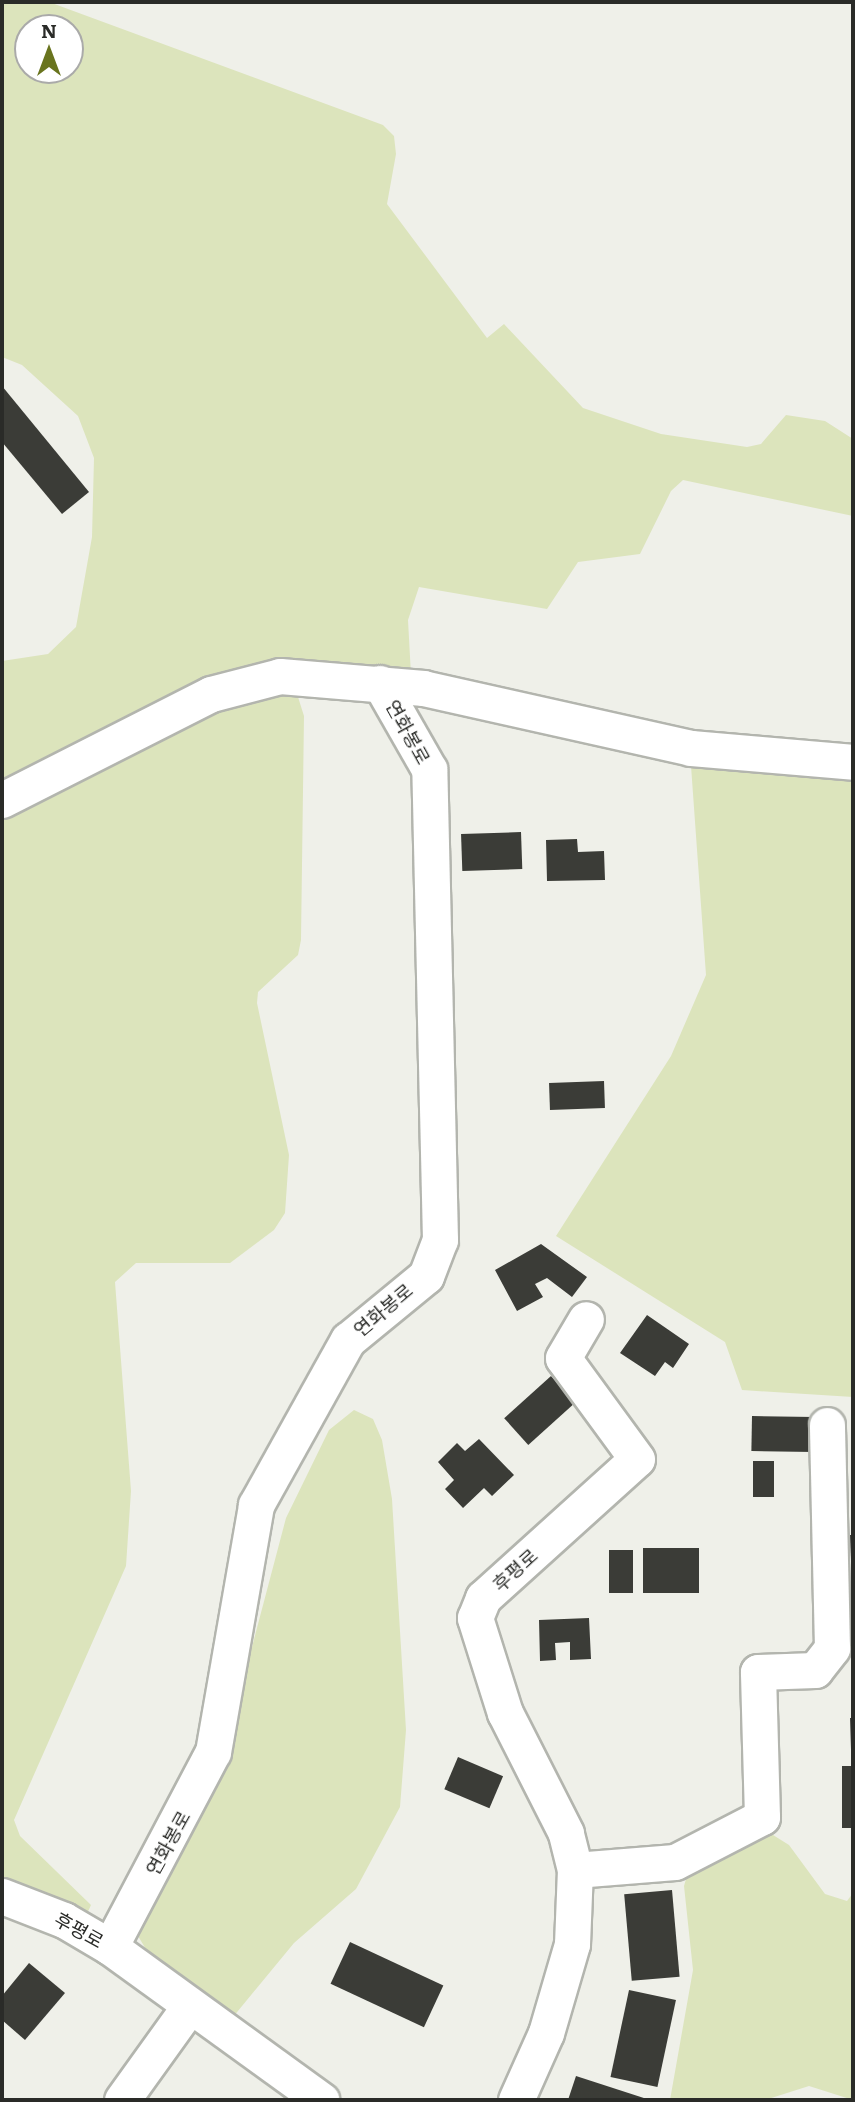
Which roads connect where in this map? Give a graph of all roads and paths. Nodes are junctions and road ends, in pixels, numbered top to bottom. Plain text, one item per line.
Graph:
1 (380, 683) junction
2 (853, 762) edge
3 (2, 800) edge
4 (586, 1319) dead end
5 (827, 1425) dead end
6 (575, 1870) junction
7 (2, 1896) edge
8 (110, 1947) junction
9 (188, 2008) junction
10 (122, 2100) edge
11 (321, 2100) edge
12 (516, 2100) edge

1 - 2 street, 연화봉로
1 - 3 street, 연화봉로
1 - 8 street, 연화봉로
4 - 6 street, 후평로
5 - 6 street
6 - 12 street, 후평로
7 - 8 street, 후평로
8 - 9 street, 후평로
9 - 10 street
9 - 11 street, 후평로

